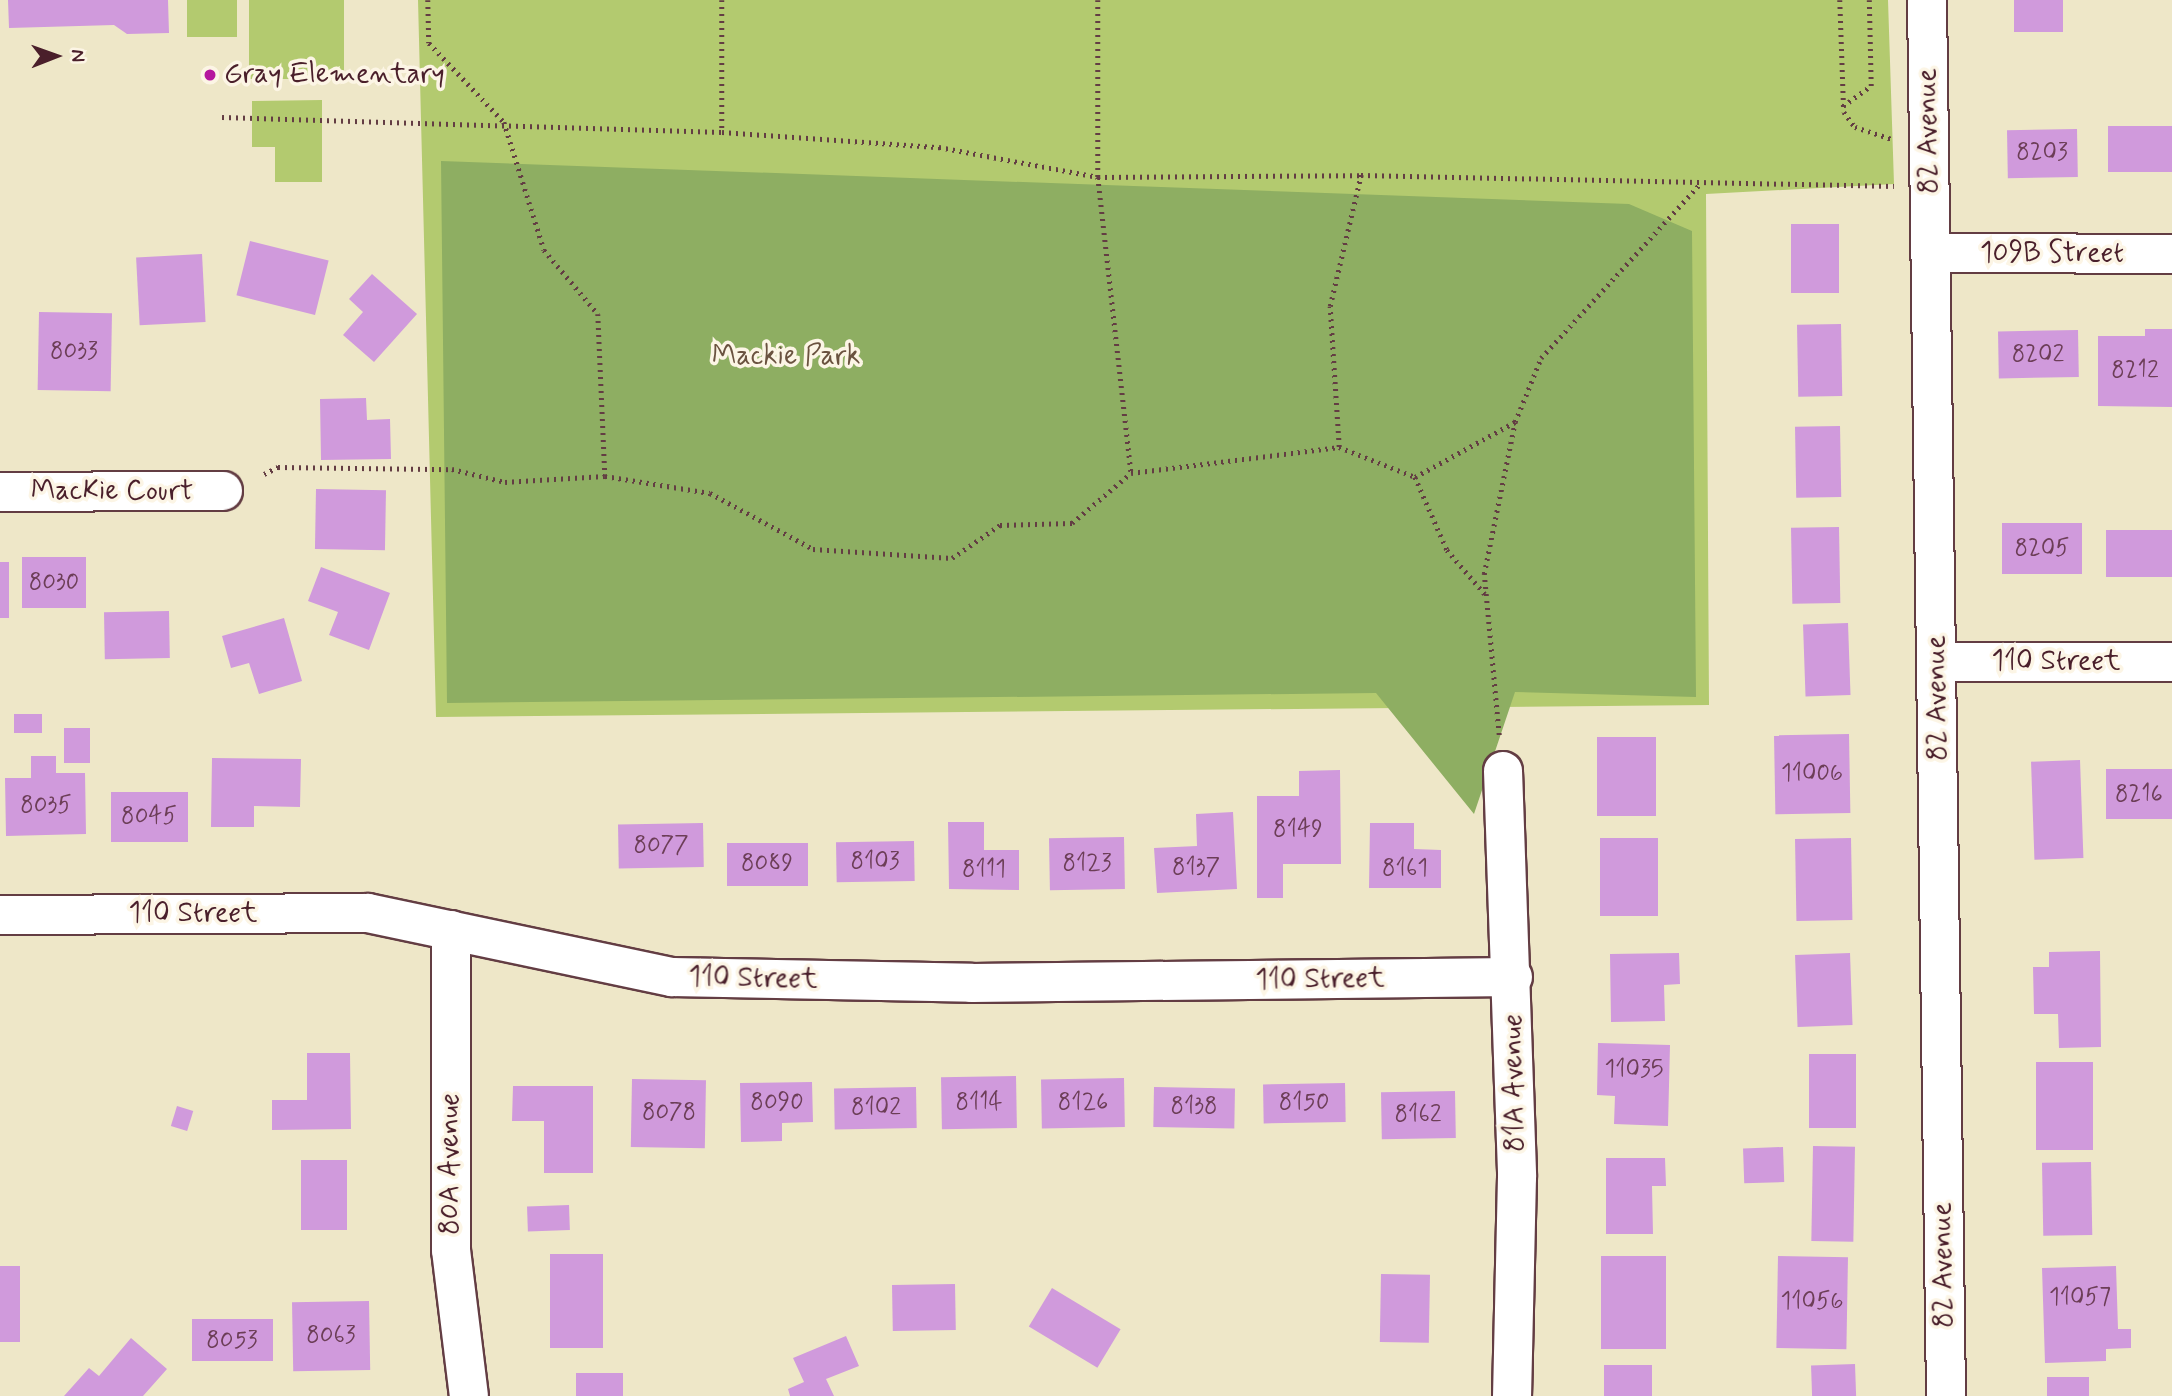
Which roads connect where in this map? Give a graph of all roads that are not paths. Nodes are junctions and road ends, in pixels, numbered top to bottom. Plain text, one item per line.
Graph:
1 (1927, 0) edge
2 (1931, 253) junction
3 (2172, 254) edge
4 (223, 491) dead end
5 (0, 492) edge
6 (1940, 662) junction
7 (2172, 662) edge
8 (1503, 771) road end
9 (0, 915) edge
10 (451, 930) junction
11 (1513, 977) junction
12 (469, 1396) edge
13 (1512, 1396) edge
14 (1946, 1396) edge

1 - 2 street, 82 Avenue
2 - 3 street, 109B Street
2 - 6 street, 82 Avenue
4 - 5 street, MacKie Court
6 - 7 street, 110 Street
6 - 14 street, 82 Avenue
8 - 11 street, 81A Avenue
9 - 10 street, 110 Street
10 - 11 street, 110 Street
10 - 12 street, 80A Avenue
11 - 13 street, 81A Avenue

